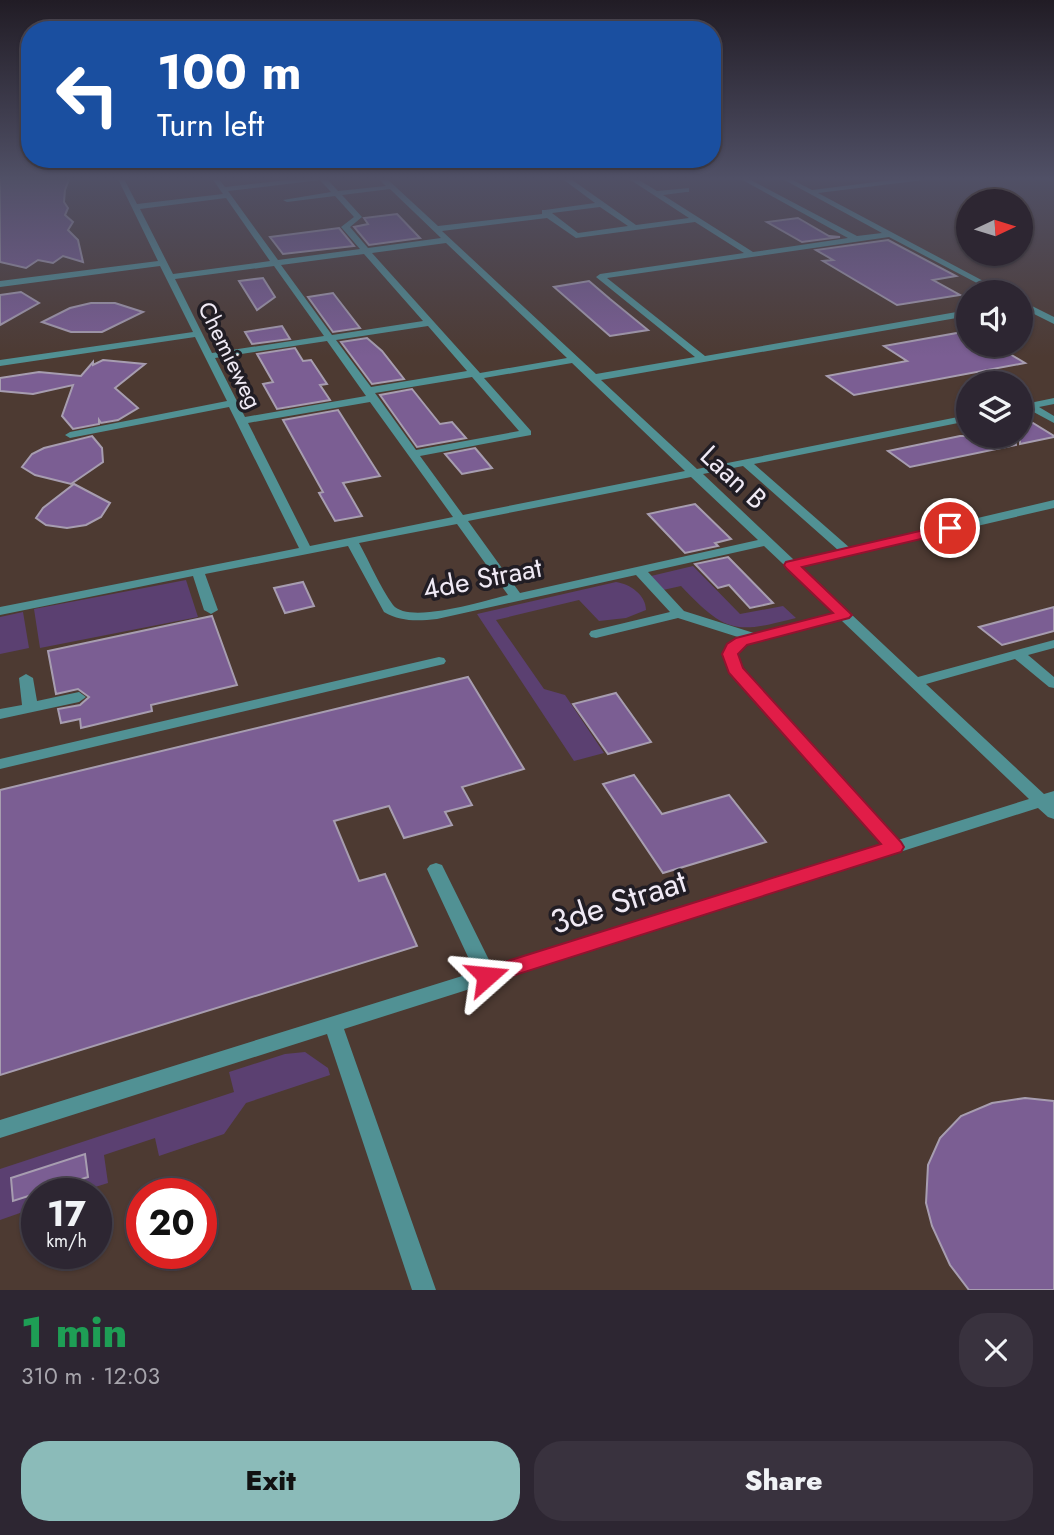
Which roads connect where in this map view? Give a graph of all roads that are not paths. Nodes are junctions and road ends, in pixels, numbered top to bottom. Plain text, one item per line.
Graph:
1 (150, 237) edge
2 (257, 237) edge
3 (354, 237) edge
4 (445, 237) edge
5 (725, 237) edge
6 (853, 237) edge
7 (868, 237) edge
8 (896, 237) edge
9 (856, 239) junction
10 (448, 240) junction
11 (366, 251) junction
12 (752, 255) junction
13 (163, 263) junction
14 (276, 263) junction
15 (170, 277) junction
16 (977, 280) edge
17 (0, 284) edge
18 (1033, 310) edge
19 (956, 315) edge
20 (1054, 321) edge
21 (430, 323) junction
22 (198, 334) junction
23 (330, 338) junction
24 (209, 356) junction
25 (703, 359) junction
26 (574, 360) junction
27 (0, 363) edge
28 (476, 375) junction
29 (593, 378) junction
30 (370, 394) junction
31 (1054, 401) edge
32 (233, 403) junction
33 (1033, 405) edge
34 (1033, 411) edge
35 (956, 420) edge
36 (241, 421) junction
37 (1054, 421) edge
38 (70, 435) dead end
39 (413, 454) junction
40 (745, 463) junction
41 (694, 473) junction
42 (1054, 504) edge
43 (460, 519) junction
44 (352, 541) junction
45 (766, 542) junction
46 (306, 550) junction
47 (846, 552) junction
48 (791, 565) junction
49 (639, 570) junction
50 (198, 572) junction
51 (517, 598) junction
52 (212, 610) dead end
53 (0, 611) edge
54 (680, 614) junction
55 (844, 615) junction
56 (596, 634) dead end
57 (755, 638) junction
58 (1054, 644) edge
59 (1018, 654) junction
60 (439, 661) dead end
61 (26, 678) dead end
62 (915, 682) junction
63 (1054, 684) edge
64 (79, 696) dead end
65 (30, 708) junction
66 (0, 714) edge
67 (0, 764) edge
68 (1050, 804) edge
69 (895, 847) junction
70 (436, 869) dead end
71 (487, 976) junction
72 (333, 1024) junction
73 (0, 1129) edge
74 (424, 1290) edge

1 - 13 lane, Chemieweg
2 - 14 lane
3 - 11 lane
4 - 10 lane, Laan B
5 - 12 lane
6 - 9 lane
7 - 9 lane
8 - 16 lane
9 - 12 lane
10 - 11 lane
10 - 26 lane, Laan B
11 - 14 lane
11 - 21 lane
12 - 25 lane
13 - 15 lane, Chemieweg
13 - 17 lane
14 - 15 lane
14 - 23 lane
15 - 22 lane, Chemieweg
18 - 20 lane
19 - 25 lane
21 - 23 lane
21 - 28 lane
22 - 24 lane, Chemieweg
22 - 27 lane
23 - 24 lane
23 - 30 lane
24 - 32 lane, Chemieweg
25 - 29 lane
26 - 28 lane
26 - 29 lane, Laan B
28 - 30 lane
28 - 39 lane
29 - 41 lane, Laan B
30 - 36 lane
30 - 39 lane
31 - 33 lane
32 - 36 lane, Chemieweg
32 - 38 lane
34 - 37 lane
35 - 40 lane
36 - 46 lane, Chemieweg
39 - 43 lane
40 - 41 lane
40 - 47 lane
41 - 43 lane
41 - 45 lane, Laan B
42 - 47 lane
43 - 44 lane
43 - 51 lane
44 - 46 lane
44 - 51 lane, 4de Straat
45 - 48 lane, Laan B
45 - 49 lane, 4de Straat
46 - 50 lane
47 - 48 lane
48 - 55 lane, Laan B
49 - 51 lane, 4de Straat
49 - 54 lane
50 - 52 lane
50 - 53 lane
54 - 56 lane
54 - 57 lane
55 - 57 lane
55 - 62 lane, Laan B
57 - 69 lane
58 - 59 lane
59 - 62 lane
59 - 63 lane
60 - 67 lane
61 - 65 lane
62 - 68 lane, Laan B
64 - 65 lane
65 - 66 lane
68 - 69 lane, 3de Straat
69 - 71 lane, 3de Straat
70 - 71 lane
71 - 72 lane, 3de Straat
72 - 73 lane, 3de Straat
72 - 74 lane

